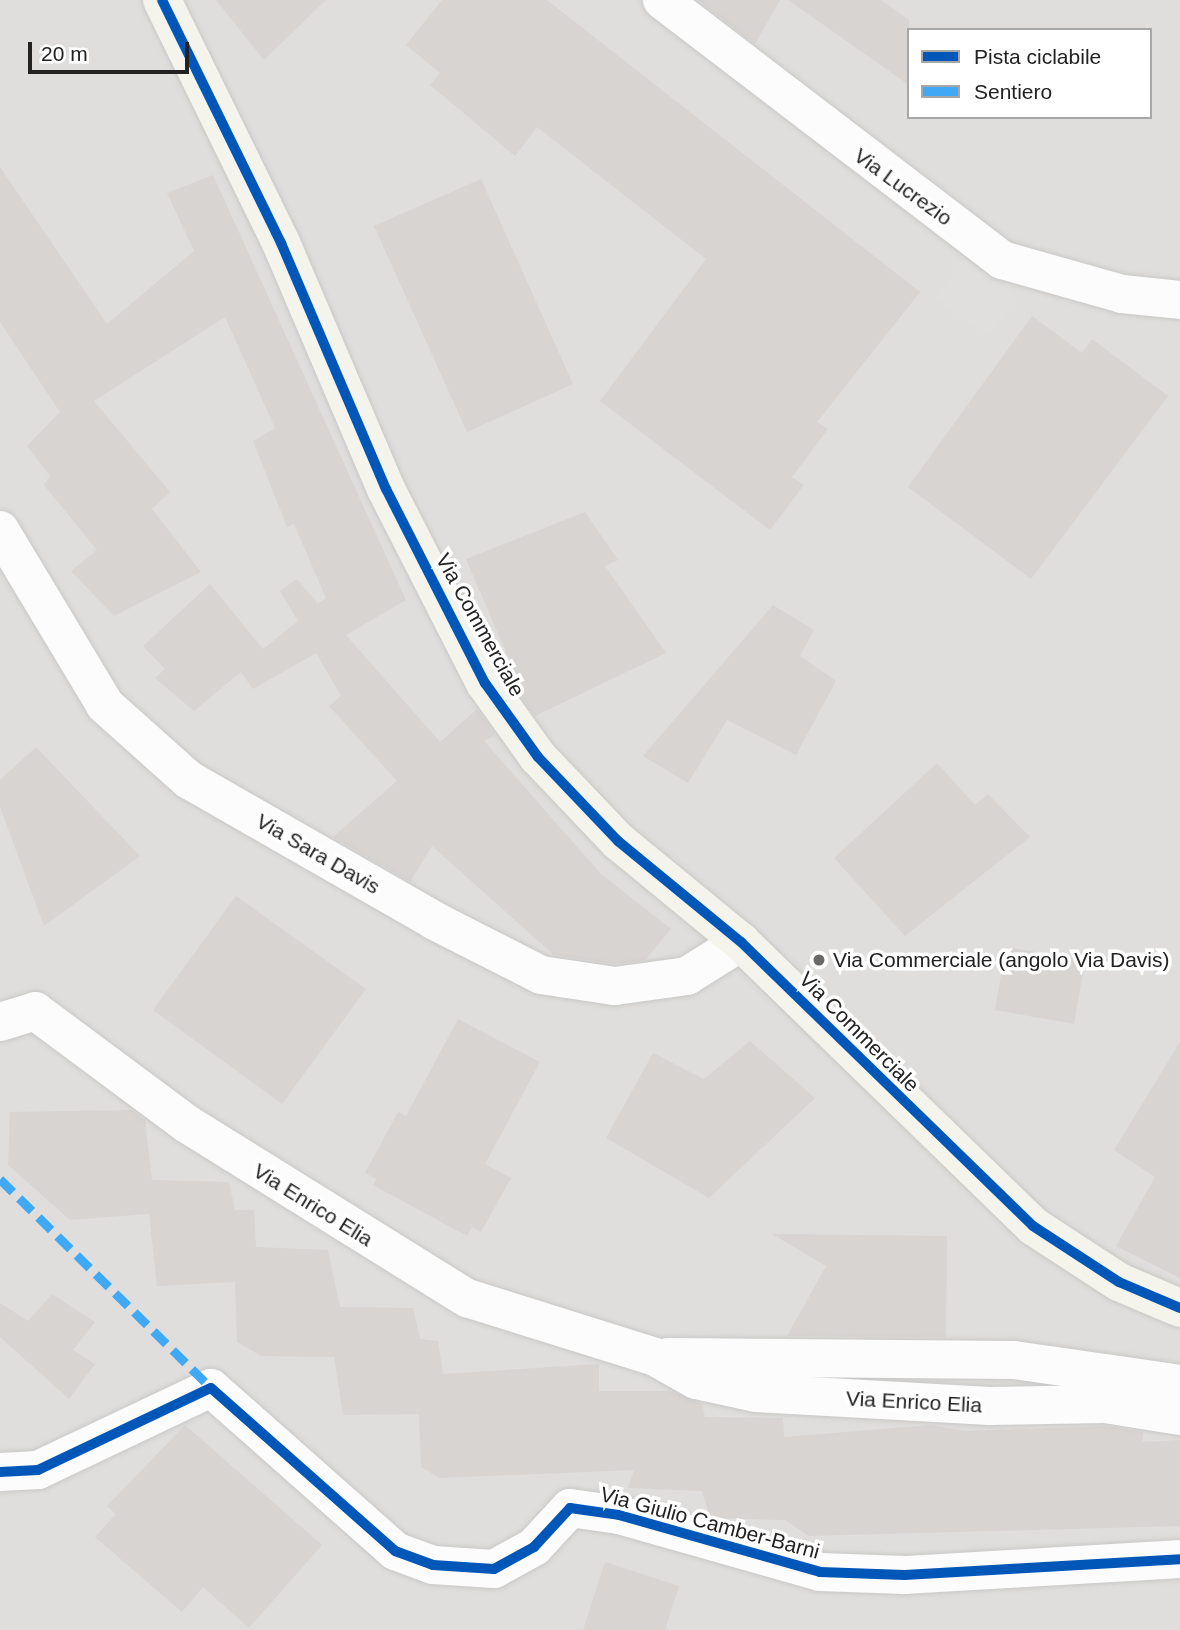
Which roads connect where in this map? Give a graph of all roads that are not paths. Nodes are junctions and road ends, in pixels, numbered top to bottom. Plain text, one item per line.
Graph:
1 (162, 0) edge
2 (662, 0) edge
3 (1180, 300) edge
4 (0, 530) edge
5 (741, 942) junction
6 (0, 1022) edge
7 (1180, 1308) edge
8 (655, 1357) junction
9 (1180, 1384) edge
10 (1180, 1416) edge
11 (0, 1472) edge
12 (1180, 1559) edge

1 - 5 main road, Via Commerciale
2 - 3 street, Via Lucrezio
4 - 5 street, Via Sara Davis
5 - 7 main road, Via Commerciale
6 - 8 street, Via Enrico Elia
8 - 9 street, Via Enrico Elia
8 - 10 street, Via Enrico Elia
11 - 12 street, Via Giulio Camber-Barni

